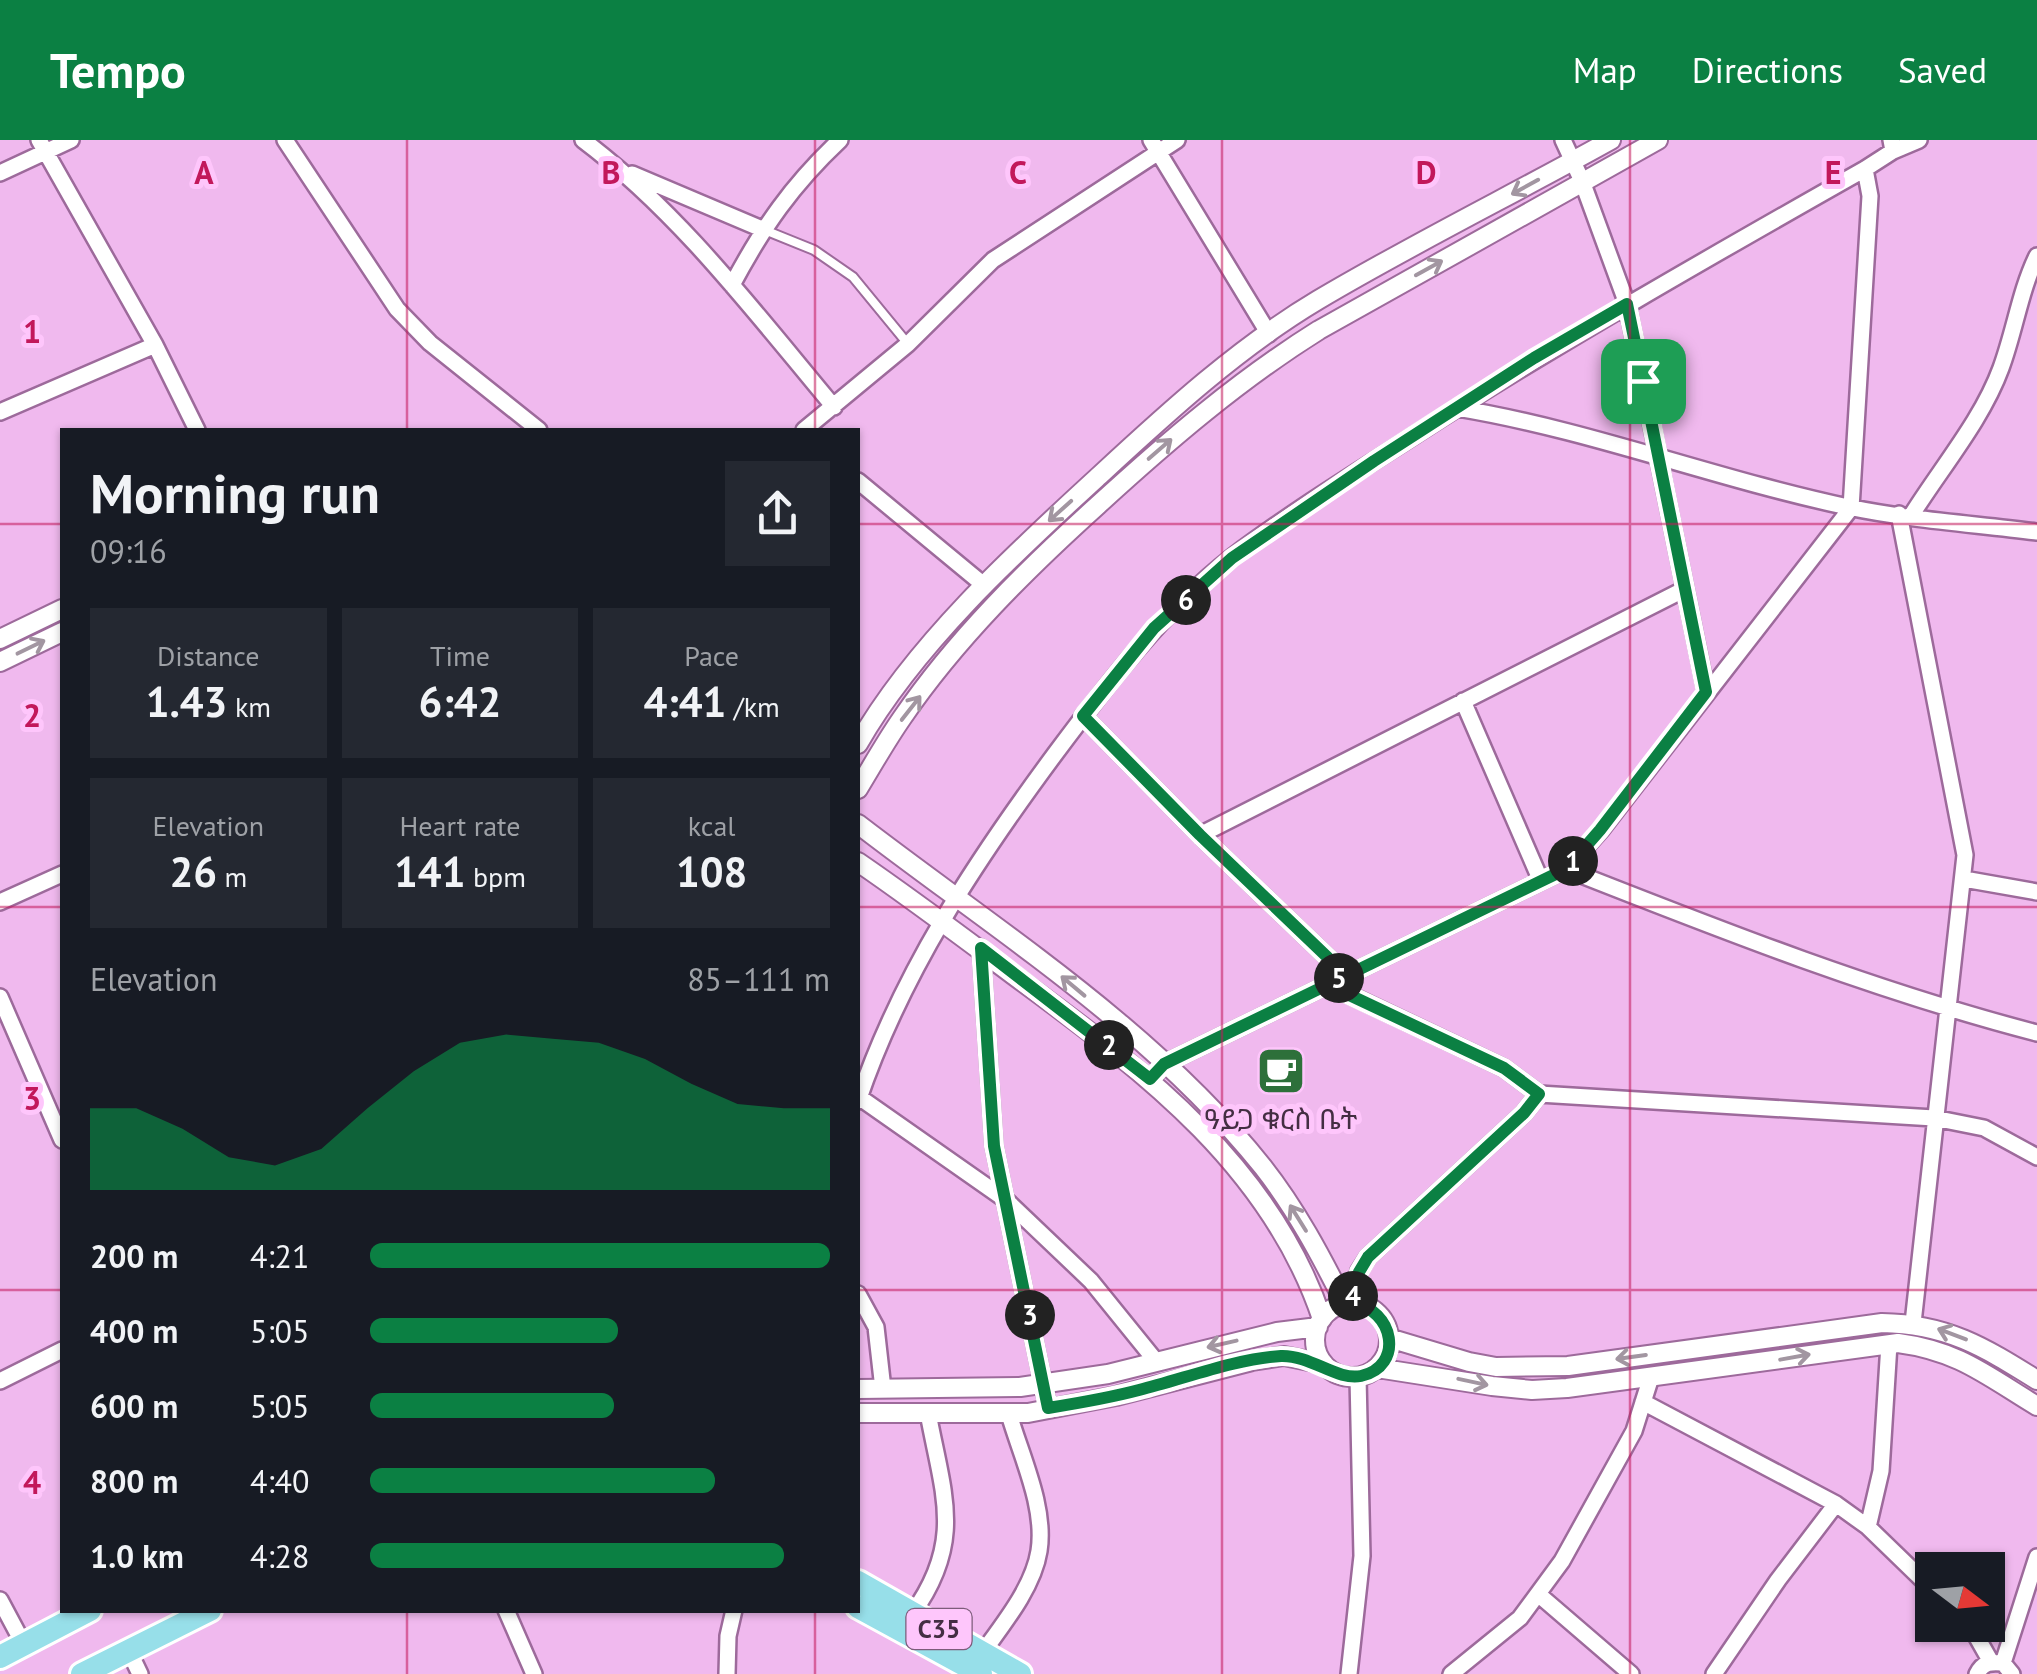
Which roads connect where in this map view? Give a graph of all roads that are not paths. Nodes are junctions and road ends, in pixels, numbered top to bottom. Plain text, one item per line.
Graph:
1 (72, 140) edge
2 (285, 140) edge
3 (583, 140) edge
4 (840, 140) edge
5 (1177, 140) edge
6 (1563, 140) edge
7 (1611, 140) edge
8 (1658, 140) edge
9 (1919, 140) edge
10 (42, 146) edge
11 (1156, 146) edge
12 (1892, 146) edge
13 (1572, 162) junction
14 (1865, 169) junction
15 (624, 171) junction
16 (0, 173) edge
17 (1582, 182) junction
18 (762, 229) junction
19 (2037, 256) edge
20 (732, 285) junction
21 (1627, 304) junction
22 (1269, 334) junction
23 (908, 344) junction
24 (155, 346) junction
25 (834, 406) junction
26 (1457, 408) junction
27 (0, 412) edge
28 (195, 428) edge
29 (536, 428) edge
30 (806, 428) edge
31 (1658, 458) junction
32 (1100, 475) junction
33 (860, 483) edge
34 (1115, 489) junction
35 (1850, 508) junction
36 (1905, 515) junction
37 (2037, 532) edge
38 (985, 586) junction
39 (1685, 589) junction
40 (60, 610) edge
41 (60, 633) edge
42 (0, 639) edge
43 (0, 662) edge
44 (1706, 692) junction
45 (1464, 701) junction
46 (1083, 716) junction
47 (860, 741) edge
48 (860, 786) edge
49 (860, 825) edge
50 (1200, 835) junction
51 (860, 863) edge
52 (1566, 869) junction
53 (60, 875) edge
54 (1964, 879) junction
55 (1541, 881) junction
56 (2037, 892) edge
57 (955, 895) junction
58 (0, 902) edge
59 (943, 920) junction
60 (981, 948) junction
61 (1346, 975) junction
62 (1326, 984) junction
63 (0, 997) edge
64 (1949, 1010) junction
65 (2037, 1033) edge
66 (1164, 1064) junction
67 (1150, 1079) junction
68 (860, 1093) edge
69 (1539, 1094) junction
70 (860, 1100) edge
71 (1934, 1118) junction
72 (60, 1135) edge
73 (2037, 1156) edge
74 (1006, 1200) junction
75 (860, 1298) edge
76 (1349, 1303) junction
77 (1320, 1323) junction
78 (1913, 1324) junction
79 (1389, 1338) junction
80 (1889, 1344) junction
81 (60, 1351) edge
82 (1155, 1360) junction
83 (1324, 1364) junction
84 (1377, 1368) junction
85 (1358, 1377) junction
86 (1651, 1377) junction
87 (0, 1380) edge
88 (2037, 1380) edge
89 (1045, 1384) junction
90 (860, 1389) edge
91 (882, 1389) junction
92 (1643, 1402) junction
93 (2037, 1406) edge
94 (1048, 1408) junction
95 (860, 1413) edge
96 (928, 1413) junction
97 (1008, 1414) junction
98 (1836, 1504) junction
99 (1868, 1527) junction
100 (2037, 1557) edge
101 (1915, 1573) edge
102 (860, 1583) edge
103 (1538, 1594) junction
104 (0, 1600) edge
105 (860, 1608) edge
106 (84, 1613) edge
107 (204, 1613) edge
108 (507, 1613) edge
109 (733, 1613) edge
110 (912, 1614) junction
111 (1983, 1642) edge
112 (24, 1645) junction
113 (129, 1651) junction
114 (0, 1657) edge
115 (978, 1665) edge
116 (2002, 1666) edge
117 (82, 1674) edge
118 (140, 1674) edge
119 (534, 1674) edge
120 (726, 1674) edge
121 (1020, 1674) edge
122 (1349, 1674) edge
123 (1451, 1674) edge
124 (1631, 1674) edge
125 (1714, 1674) edge
126 (1977, 1674) edge

1 - 10 street
2 - 29 street
3 - 15 street
4 - 18 street
5 - 11 street
6 - 13 street
7 - 13 street
8 - 17 street
9 - 12 street
10 - 16 street
10 - 24 street
11 - 22 street
11 - 23 street
12 - 14 street
13 - 17 street
13 -> 22 street
14 - 21 street
14 - 35 street
15 - 18 street
15 - 20 street
17 - 21 street
34 -> 17 street
18 - 20 street
18 - 23 lane
19 - 36 street
20 - 25 street
21 - 26 street
21 - 31 street
22 - 32 street
23 - 25 street
24 - 27 street
24 - 28 street
25 - 30 street
26 - 31 street
26 - 46 street
31 - 35 street
31 - 39 street
32 - 34 street
32 -> 38 street
33 - 38 street
48 -> 34 street
35 - 36 street
35 - 44 street
36 - 37 street
36 - 54 street
38 - 47 street
39 - 44 street
39 - 45 street
40 - 42 street
43 -> 41 street
44 - 52 street
45 - 50 street
45 - 55 street
46 - 50 street
46 - 57 street
49 - 57 street
50 - 61 street
51 - 59 street
52 - 55 street
52 - 64 street
53 - 58 street
54 - 56 street
54 - 64 street
55 - 61 street
57 - 59 street
66 -> 57 street
59 - 60 street
59 - 68 street
60 - 67 street
60 - 74 street
61 - 62 street
62 - 66 street
62 - 69 street
63 - 72 street
64 - 65 street
64 - 71 street
66 - 67 street
76 -> 66 street
67 - 77 street
69 - 71 street
69 - 76 street
70 - 74 street
71 - 73 street
71 - 78 street
74 - 82 street
74 - 89 street
75 - 91 street
76 - 77 street
76 - 79 street
77 -> 82 street
77 - 83 street
78 -> 79 street
88 -> 78 street
79 - 84 street
86 -> 80 street
80 - 93 street
80 - 99 street
81 - 87 street
82 - 89 street
83 - 85 street
83 - 94 street
84 - 85 street
84 -> 86 street
85 - 122 street
86 - 92 street
89 - 91 street
89 - 94 street
90 - 91 street
92 - 98 street
92 - 103 street
94 - 97 street
95 - 96 street
96 - 97 street
96 - 110 street
97 - 115 street
98 - 99 street
98 - 125 street
99 - 101 street
100 - 116 street
102 - 110 main road, C35
103 - 123 street
103 - 124 street
104 - 112 street
105 - 115 main road, C35
106 - 112 main road
107 - 113 main road
108 - 119 street
109 - 120 street
110 - 115 main road, C35
111 - 116 street
112 - 114 main road
113 - 117 main road
113 - 118 street
115 - 121 main road, C35
116 - 126 street

